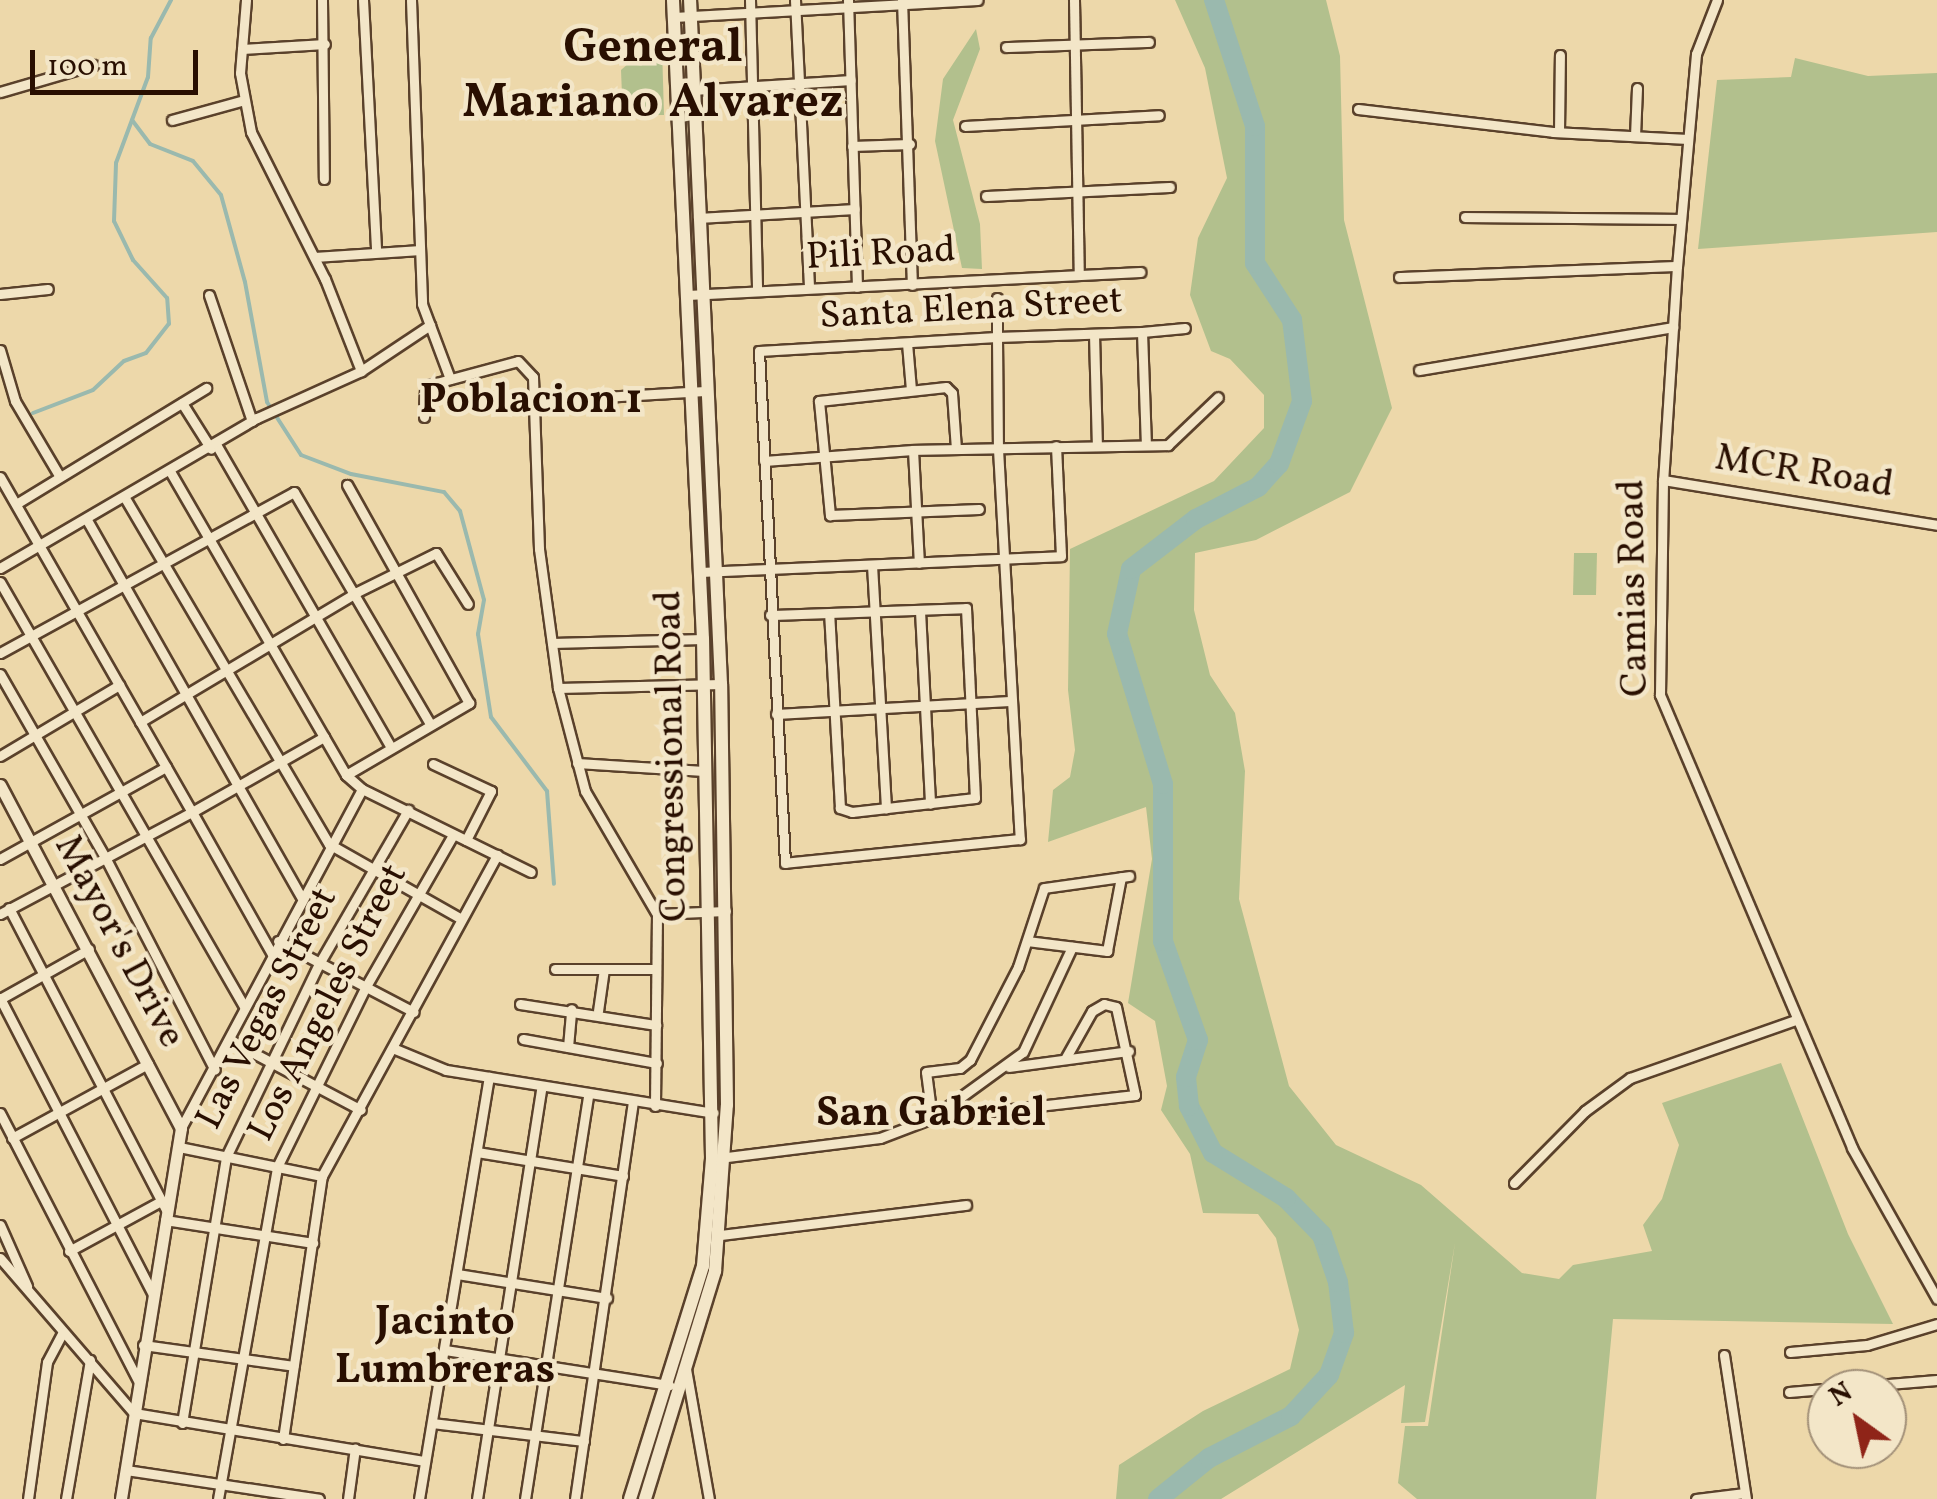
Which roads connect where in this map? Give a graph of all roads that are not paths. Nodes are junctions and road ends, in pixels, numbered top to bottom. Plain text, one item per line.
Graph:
1 (246, 0) edge
2 (322, 0) edge
3 (362, 0) edge
4 (411, 0) edge
5 (674, 0) edge
6 (690, 0) edge
7 (750, 0) edge
8 (795, 0) edge
9 (1074, 0) edge
10 (1717, 0) edge
11 (978, 2) edge
12 (902, 4) edge
13 (848, 5) edge
14 (795, 12) junction
15 (750, 14) junction
16 (690, 17) junction
17 (674, 18) junction
18 (1149, 42) dead end
19 (325, 44) junction
20 (1006, 47) dead end
21 (1073, 47) junction
22 (242, 49) junction
23 (1560, 55) dead end
24 (93, 65) dead end
25 (850, 80) junction
26 (800, 83) junction
27 (750, 86) junction
28 (1637, 88) dead end
29 (693, 90) junction
30 (0, 92) edge
31 (242, 101) junction
32 (1358, 109) dead end
33 (1158, 115) dead end
34 (1076, 119) junction
35 (172, 120) dead end
36 (965, 126) dead end
37 (1558, 132) junction
38 (1635, 136) junction
39 (1688, 139) junction
40 (910, 144) junction
41 (852, 146) junction
42 (696, 173) junction
43 (681, 174) junction
44 (324, 179) dead end
45 (1170, 186) dead end
46 (1081, 195) junction
47 (986, 196) dead end
48 (855, 210) junction
49 (753, 214) junction
50 (805, 214) junction
51 (1464, 216) dead end
52 (698, 218) junction
53 (1681, 219) junction
54 (420, 250) junction
55 (376, 252) junction
56 (315, 257) junction
57 (1677, 266) junction
58 (1140, 272) dead end
59 (1079, 274) junction
60 (1400, 278) dead end
61 (912, 285) junction
62 (857, 287) junction
63 (809, 288) junction
64 (48, 289) dead end
65 (756, 292) junction
66 (0, 294) edge
67 (209, 295) dead end
68 (694, 295) junction
69 (996, 298) dead end
70 (430, 325) junction
71 (1673, 327) junction
72 (1185, 328) dead end
73 (1142, 332) junction
74 (1094, 334) junction
75 (997, 338) junction
76 (907, 342) junction
77 (0, 350) edge
78 (1419, 370) dead end
79 (361, 371) junction
80 (450, 379) junction
81 (206, 388) dead end
82 (911, 390) junction
83 (698, 392) junction
84 (1218, 396) dead end
85 (536, 402) junction
86 (182, 404) junction
87 (424, 416) dead end
88 (254, 420) junction
89 (1146, 444) junction
90 (1056, 446) junction
91 (1097, 446) junction
92 (214, 448) junction
93 (956, 449) junction
94 (998, 449) junction
95 (913, 450) junction
96 (823, 456) junction
97 (764, 461) junction
98 (171, 473) junction
99 (60, 476) junction
100 (1663, 480) junction
101 (1, 481) edge
102 (347, 485) dead end
103 (125, 498) junction
104 (16, 504) junction
105 (979, 509) dead end
106 (253, 510) junction
107 (916, 511) junction
108 (87, 520) junction
109 (1937, 525) edge
110 (206, 536) junction
111 (39, 546) junction
112 (1006, 556) junction
113 (162, 561) junction
114 (919, 563) junction
115 (872, 565) junction
116 (0, 568) edge
117 (769, 570) junction
118 (398, 571) junction
119 (699, 572) junction
120 (714, 572) junction
121 (0, 582) edge
122 (124, 585) junction
123 (356, 592) junction
124 (468, 604) dead end
125 (920, 610) junction
126 (78, 612) junction
127 (876, 613) junction
128 (829, 614) junction
129 (770, 615) junction
130 (316, 619) junction
131 (33, 638) junction
132 (703, 638) junction
133 (552, 643) junction
134 (270, 646) junction
135 (0, 653) edge
136 (226, 673) junction
137 (0, 674) edge
138 (721, 684) junction
139 (119, 685) junction
140 (704, 685) junction
141 (558, 688) junction
142 (188, 696) junction
143 (1010, 701) junction
144 (968, 704) junction
145 (925, 706) junction
146 (880, 708) junction
147 (75, 711) junction
148 (832, 711) junction
149 (776, 714) junction
150 (140, 722) junction
151 (430, 724) junction
152 (36, 734) junction
153 (324, 737) junction
154 (391, 746) junction
155 (0, 756) edge
156 (577, 763) junction
157 (278, 764) junction
158 (433, 764) dead end
159 (166, 767) junction
160 (704, 771) junction
161 (346, 775) junction
162 (0, 785) edge
163 (239, 788) junction
164 (362, 789) junction
165 (123, 791) junction
166 (4, 802) edge
167 (930, 804) junction
168 (886, 809) junction
169 (408, 810) junction
170 (192, 812) junction
171 (82, 814) junction
172 (453, 834) junction
173 (146, 835) junction
174 (466, 840) junction
175 (32, 842) junction
176 (329, 844) junction
177 (496, 855) junction
178 (0, 859) edge
179 (106, 859) junction
180 (372, 870) junction
181 (531, 872) dead end
182 (55, 884) junction
183 (301, 897) junction
184 (415, 897) junction
185 (5, 911) edge
186 (726, 911) junction
187 (707, 912) junction
188 (657, 914) junction
189 (460, 918) junction
190 (278, 941) junction
191 (1027, 941) junction
192 (1072, 947) junction
193 (90, 948) junction
194 (272, 954) junction
195 (320, 962) junction
196 (604, 969) junction
197 (656, 969) junction
198 (554, 970) dead end
199 (45, 973) junction
200 (365, 988) junction
201 (0, 999) edge
202 (520, 1004) dead end
203 (244, 1008) junction
204 (571, 1009) junction
205 (414, 1012) junction
206 (598, 1012) junction
207 (1796, 1020) junction
208 (656, 1024) junction
209 (523, 1039) dead end
210 (229, 1040) junction
211 (568, 1047) junction
212 (395, 1049) junction
213 (1129, 1052) junction
214 (1064, 1059) junction
215 (270, 1060) junction
216 (657, 1063) junction
217 (148, 1064) junction
218 (1006, 1068) junction
219 (214, 1070) junction
220 (490, 1077) junction
221 (315, 1085) junction
222 (542, 1086) junction
223 (102, 1089) junction
224 (588, 1096) junction
225 (633, 1103) junction
226 (655, 1106) junction
227 (361, 1110) junction
228 (59, 1112) junction
229 (0, 1113) edge
230 (720, 1113) junction
231 (932, 1118) junction
232 (180, 1128) junction
233 (13, 1139) junction
234 (0, 1148) edge
235 (178, 1148) junction
236 (477, 1152) junction
237 (226, 1156) junction
238 (718, 1158) junction
239 (529, 1161) junction
240 (277, 1167) junction
241 (579, 1170) junction
242 (322, 1176) junction
243 (623, 1176) junction
244 (1514, 1183) dead end
245 (966, 1205) dead end
246 (164, 1210) junction
247 (0, 1225) edge
248 (117, 1225) junction
249 (215, 1228) junction
250 (262, 1235) junction
251 (721, 1235) junction
252 (312, 1243) junction
253 (70, 1251) junction
254 (0, 1258) edge
255 (457, 1274) junction
256 (512, 1284) junction
257 (28, 1290) junction
258 (556, 1293) junction
259 (152, 1294) junction
260 (607, 1298) junction
261 (1937, 1299) edge
262 (1937, 1324) edge
263 (63, 1332) junction
264 (143, 1345) junction
265 (445, 1350) junction
266 (1790, 1352) dead end
267 (195, 1355) junction
268 (1724, 1355) dead end
269 (243, 1358) junction
270 (498, 1359) junction
271 (90, 1360) junction
272 (294, 1366) junction
273 (543, 1366) junction
274 (686, 1369) junction
275 (594, 1374) junction
276 (138, 1380) junction
277 (1937, 1380) edge
278 (1907, 1382) edge
279 (665, 1384) junction
280 (679, 1389) junction
281 (1807, 1391) edge
282 (1789, 1392) dead end
283 (134, 1413) junction
284 (182, 1423) junction
285 (432, 1423) junction
286 (490, 1427) junction
287 (229, 1432) junction
288 (536, 1433) junction
289 (283, 1439) junction
290 (584, 1441) junction
291 (355, 1448) junction
292 (425, 1461) junction
293 (126, 1470) junction
294 (220, 1485) junction
295 (1745, 1496) edge
296 (28, 1499) edge
297 (66, 1499) edge
298 (120, 1499) edge
299 (218, 1499) edge
300 (319, 1499) edge
301 (348, 1499) edge
302 (419, 1499) edge
303 (477, 1499) edge
304 (526, 1499) edge
305 (575, 1499) edge
306 (630, 1499) edge
307 (645, 1499) edge
308 (709, 1499) edge
309 (1696, 1499) edge

1 - 22 street
2 - 19 street
3 - 55 street
4 - 54 street
5 - 17 main road, Congressional Road
6 - 16 main road, Congressional Road
7 - 15 street
8 - 14 street
9 - 21 street
10 - 39 street, Camias Road
11 - 12 street
12 - 13 street
12 - 40 street
13 - 14 street
13 - 25 street
14 - 15 street
14 - 26 street
15 - 16 street
15 - 27 street
16 - 17 street
16 - 29 main road, Congressional Road
17 - 43 main road, Congressional Road
18 - 21 street
19 - 22 street
19 - 44 street
20 - 21 street
21 - 34 street
22 - 31 street
23 - 37 street
24 - 30 street
25 - 26 street
25 - 41 street
26 - 27 street
26 - 50 street
27 - 29 street
27 - 49 street
28 - 38 street
29 - 42 main road, Congressional Road
31 - 35 street
31 - 56 street
32 - 37 street
33 - 34 street
34 - 36 street
34 - 46 street
37 - 38 street
38 - 39 street
39 - 53 street, Camias Road
40 - 41 street
40 - 61 street
41 - 48 street
42 - 43 main road
42 - 52 main road, Congressional Road
43 - 68 main road, Congressional Road
45 - 46 street
46 - 47 street
46 - 59 street
48 - 50 street
48 - 62 street
49 - 50 street
49 - 52 street
49 - 65 street
50 - 63 street
51 - 53 street
52 - 68 main road, Congressional Road
53 - 57 street, Camias Road
54 - 55 street
54 - 70 street
55 - 56 street
56 - 79 street
57 - 60 street
57 - 71 street, Camias Road
58 - 59 street, Pili Road
59 - 61 street, Pili Road
61 - 62 street, Pili Road
62 - 63 street, Pili Road
63 - 65 street, Pili Road
64 - 66 street
65 - 68 street, Pili Road
67 - 88 street
68 - 83 main road, Congressional Road
69 - 75 street
70 - 79 street
70 - 80 street
71 - 78 street
71 - 100 street, Camias Road
72 - 73 street, Santa Elena Street
73 - 74 street, Santa Elena Street
73 - 89 street
74 - 75 street, Santa Elena Street
74 - 91 street
75 - 76 street, Santa Elena Street
75 - 94 street
76 - 82 street
76 - 97 street, Santa Elena Street
77 - 99 street
79 - 88 street
80 - 85 street
80 - 87 street
81 - 86 street
82 - 93 street
82 - 96 street
83 - 85 street
83 - 119 main road, Congressional Road
83 - 120 main road, Congressional Road
84 - 89 street
85 - 133 street
86 - 92 street
86 - 99 street
88 - 92 street
89 - 91 street
90 - 91 street
90 - 94 street
90 - 112 street
92 - 98 street
92 - 106 street
93 - 94 street
93 - 95 street
94 - 112 street
95 - 96 street
95 - 107 street
96 - 97 street
96 - 107 street
97 - 117 street
98 - 103 street
98 - 110 street
99 - 104 street
100 - 109 street, MCR Road
100 - 207 street, Camias Road
101 - 104 street
102 - 118 street
103 - 108 street
103 - 113 street
104 - 111 street
105 - 107 street
106 - 110 street
106 - 123 street
106 - 130 street
107 - 114 street
108 - 111 street
108 - 122 street
110 - 113 street
110 - 134 street
111 - 116 street
111 - 126 street
112 - 114 street
112 - 143 street
113 - 122 street
113 - 136 street
114 - 115 street
115 - 117 street
115 - 127 street
117 - 120 street
117 - 129 street
118 - 123 street
118 - 124 street
118 - 151 street
119 - 120 street
119 - 132 main road, Congressional Road
120 - 138 main road, Congressional Road
121 - 131 street
122 - 126 street
122 - 142 street
123 - 130 street
123 - 151 street
125 - 127 street
125 - 144 street
125 - 145 street
126 - 131 street
126 - 139 street
127 - 128 street
127 - 146 street
128 - 129 street
128 - 148 street
129 - 149 street
130 - 134 street
130 - 154 street
131 - 135 street
131 - 147 street
132 - 133 street
132 - 140 main road, Congressional Road
133 - 141 street
134 - 136 street
134 - 153 street
136 - 142 street
136 - 157 street
137 - 152 street
138 - 140 street
138 - 186 main road, Congressional Road
139 - 147 street
139 - 150 street
140 - 141 street
140 - 160 main road, Congressional Road
141 - 156 street
142 - 150 street
142 - 163 street
143 - 144 street
143 - 149 street
144 - 145 street
144 - 167 street
145 - 146 street
145 - 167 street
146 - 148 street
146 - 168 street
147 - 152 street
147 - 165 street
148 - 149 street
148 - 168 street
150 - 159 street
151 - 154 street
152 - 155 street
152 - 171 street
153 - 157 street
153 - 161 street
154 - 161 street
156 - 160 street
156 - 188 street
157 - 163 street
157 - 176 street
158 - 174 street
159 - 165 street
159 - 170 street
160 - 187 main road, Congressional Road
161 - 164 street
162 - 166 street, Mayor's Drive
163 - 170 street
163 - 183 street
164 - 169 street
164 - 176 street, Mayor's Drive
165 - 171 street
165 - 173 street
166 - 175 street, Mayor's Drive
167 - 168 street
169 - 172 street
169 - 180 street, Las Vegas Street
170 - 173 street
170 - 194 street
171 - 175 street
171 - 179 street
172 - 174 street
172 - 184 street, Los Angeles Street
173 - 179 street
173 - 203 street
174 - 177 street
175 - 178 street
175 - 182 street, Mayor's Drive
176 - 180 street
176 - 183 street, Mayor's Drive
177 - 181 street
177 - 189 street
179 - 182 street
179 - 219 street
180 - 184 street
180 - 195 street, Las Vegas Street
182 - 185 street
182 - 193 street, Mayor's Drive
183 - 190 street, Mayor's Drive
184 - 189 street
184 - 200 street, Los Angeles Street
185 - 199 street
186 - 187 street
186 - 230 main road, Congressional Road
187 - 188 street
187 - 230 main road, Congressional Road
188 - 197 street
189 - 205 street
190 - 194 street, Mayor's Drive
190 - 195 street
191 - 192 street
191 - 192 street
191 - 231 street
192 - 218 street
193 - 199 street
193 - 217 street, Mayor's Drive
194 - 203 street, Mayor's Drive
195 - 200 street
195 - 215 street, Las Vegas Street
196 - 197 street
196 - 198 street
196 - 206 street
197 - 208 street
199 - 201 street
199 - 223 street
200 - 205 street
200 - 221 street, Los Angeles Street
201 - 228 street
202 - 204 street
203 - 210 street, Mayor's Drive
204 - 206 street
204 - 211 street
205 - 212 street
206 - 208 street
207 - 244 street
207 - 261 street, Camias Road
208 - 216 street
209 - 211 street
210 - 215 street
210 - 219 street, Mayor's Drive
211 - 216 street
212 - 220 street
212 - 227 street
213 - 214 street
213 - 214 street
213 - 231 street
214 - 218 street
215 - 221 street
215 - 237 street, Las Vegas Street
216 - 226 street
217 - 223 street
217 - 232 street, Mayor's Drive
218 - 231 street
219 - 232 street, Mayor's Drive
220 - 222 street
220 - 236 street
221 - 227 street
221 - 240 street, Los Angeles Street
222 - 224 street
222 - 239 street
223 - 228 street
223 - 246 street
224 - 225 street
224 - 241 street
225 - 226 street
225 - 243 street
226 - 230 street
227 - 242 street
228 - 233 street
228 - 248 street
229 - 233 street
230 - 238 main road, Congressional Road
231 - 238 street
232 - 235 street, Mayor's Drive
233 - 234 street
233 - 253 street
235 - 237 street
235 - 246 street, Mayor's Drive
236 - 239 street
236 - 255 street
237 - 240 street
237 - 249 street, Las Vegas Street
238 - 251 main road, Congressional Road
238 - 279 main road, Congressional Road
239 - 241 street
239 - 256 street
240 - 242 street
240 - 250 street, Los Angeles Street
241 - 243 street
241 - 258 street
242 - 252 street
243 - 260 street
245 - 251 street
246 - 248 street
246 - 249 street
246 - 259 street, Mayor's Drive
247 - 257 street
248 - 253 street
248 - 259 street
249 - 250 street
249 - 267 street, Las Vegas Street
250 - 252 street
250 - 269 street, Los Angeles Street
251 - 274 main road, Congressional Road
252 - 272 street
253 - 276 street
254 - 257 street
255 - 256 street
255 - 265 street
256 - 258 street
256 - 270 street
257 - 263 street
258 - 260 street
258 - 273 street
259 - 264 street, Mayor's Drive
260 - 275 street
262 - 266 street
263 - 271 street
263 - 296 street
264 - 267 street
264 - 276 street, Mayor's Drive
265 - 270 street
265 - 285 street
267 - 269 street
267 - 284 street, Las Vegas Street
268 - 295 street
269 - 272 street
269 - 287 street, Los Angeles Street
270 - 273 street
270 - 286 street
271 - 283 street
271 - 297 street
272 - 289 street
273 - 275 street
273 - 288 street
274 - 280 main road, Congressional Road
274 - 308 street
275 - 279 street
275 - 290 street
276 - 283 street, Mayor's Drive
277 - 278 street
279 - 280 street
279 - 306 main road, Congressional Road
280 - 307 main road, Congressional Road
281 - 282 street
283 - 284 street
283 - 293 street, Mayor's Drive
284 - 287 street
285 - 286 street
285 - 292 street
286 - 288 street
286 - 303 street
287 - 289 street
287 - 294 street, Los Angeles Street
288 - 290 street
288 - 304 street
289 - 291 street
290 - 305 street
291 - 292 street
291 - 301 street
292 - 302 street
293 - 294 street
293 - 298 street, Mayor's Drive
294 - 299 street, Los Angeles Street
294 - 300 street
295 - 309 street

